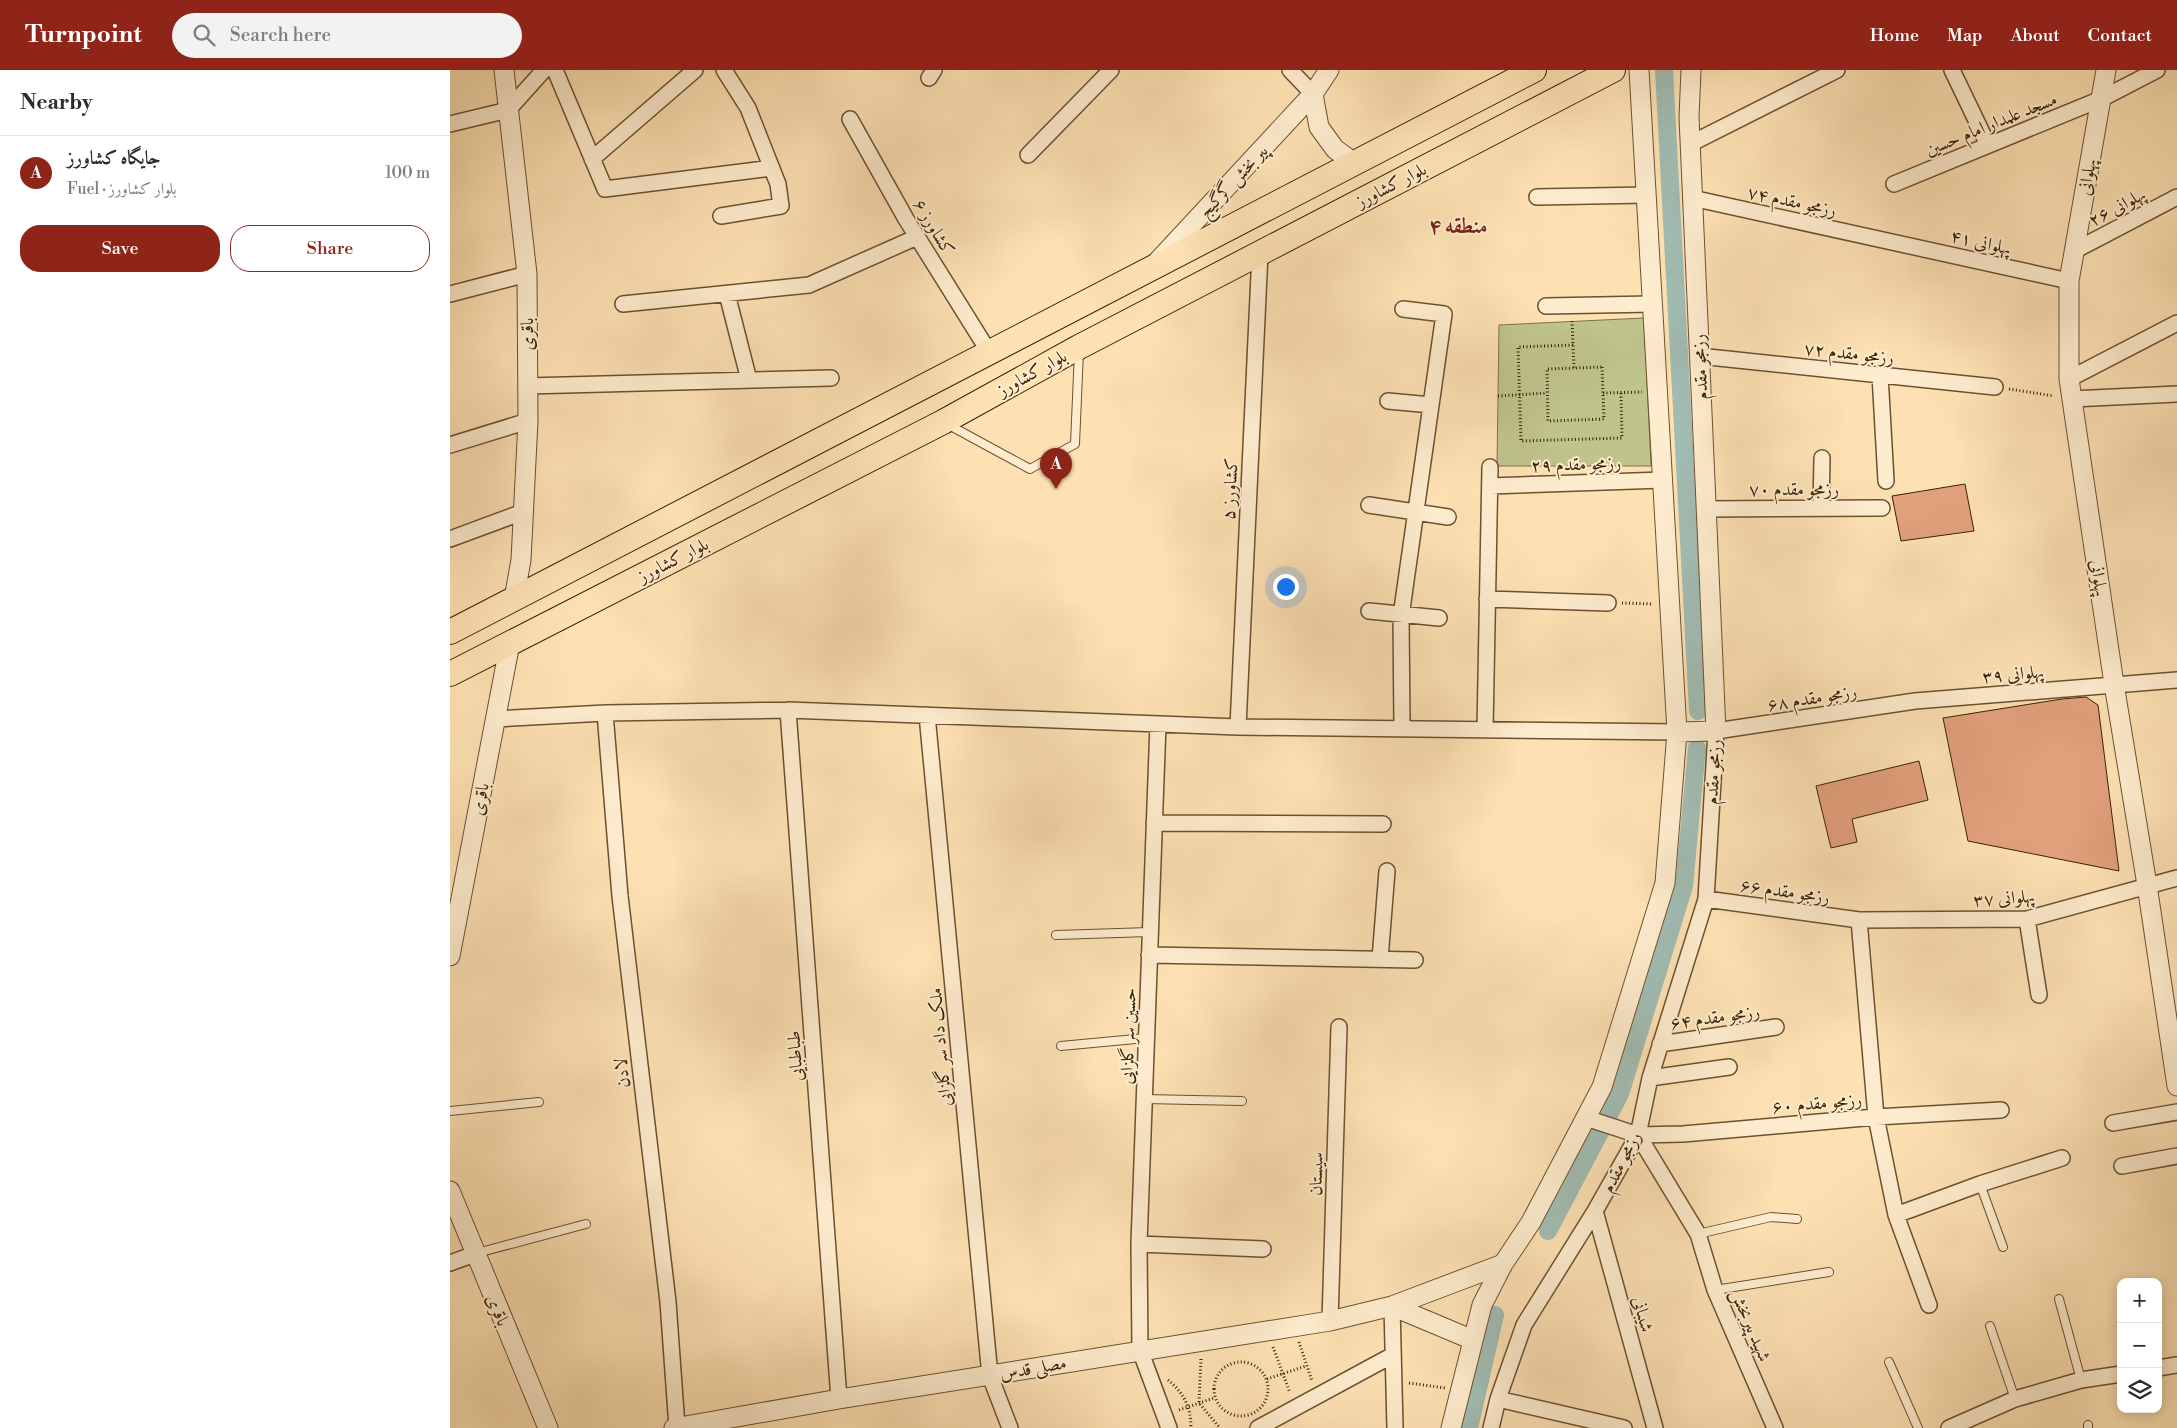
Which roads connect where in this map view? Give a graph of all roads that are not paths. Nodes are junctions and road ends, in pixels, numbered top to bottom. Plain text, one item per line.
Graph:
1 (504, 70) edge
2 (544, 70) edge
3 (556, 70) edge
4 (695, 70) edge
5 (724, 70) edge
6 (1111, 70) edge
7 (1290, 70) edge
8 (1329, 70) edge
9 (1534, 70) edge
10 (1613, 70) edge
11 (1639, 70) edge
12 (1691, 70) edge
13 (1837, 70) edge
14 (1952, 70) edge
15 (2106, 70) edge
16 (2157, 70) edge
17 (1314, 94) junction
18 (2101, 99) junction
19 (508, 110) junction
20 (850, 119) dead end
21 (450, 124) edge
22 (1690, 144) junction
23 (1988, 145) junction
24 (1028, 155) dead end
25 (592, 159) junction
26 (1354, 163) junction
27 (772, 168) junction
28 (1894, 184) dead end
29 (1538, 196) dead end
30 (1646, 196) junction
31 (2177, 197) edge
32 (1692, 198) junction
33 (721, 216) dead end
34 (917, 236) junction
35 (1885, 240) joint
36 (2074, 251) junction
37 (1260, 253) junction
38 (1152, 267) junction
39 (527, 274) junction
40 (2069, 281) junction
41 (450, 294) edge
42 (727, 294) junction
43 (623, 304) dead end
44 (1652, 304) junction
45 (1546, 306) dead end
46 (1403, 309) dead end
47 (2177, 323) edge
48 (1079, 347) junction
49 (989, 352) junction
50 (1699, 356) junction
51 (1880, 375) junction
52 (831, 378) dead end
53 (2069, 379) junction
54 (749, 380) junction
55 (527, 386) junction
56 (1995, 387) road end
57 (2177, 394) edge
58 (2072, 399) junction
59 (1388, 401) dead end
60 (1431, 405) junction
61 (528, 421) junction
62 (943, 422) junction
63 (450, 445) edge
64 (1822, 458) dead end
65 (1490, 467) dead end
66 (1662, 480) junction
67 (1886, 481) dead end
68 (1490, 486) junction
69 (1369, 505) dead end
70 (1821, 508) junction
71 (1882, 508) dead end
72 (1706, 509) junction
73 (523, 512) junction
74 (1416, 512) junction
75 (1448, 517) dead end
76 (450, 539) edge
77 (514, 599) junction
78 (1487, 599) junction
79 (1608, 603) road end
80 (1368, 611) dead end
81 (1401, 616) junction
82 (1439, 618) dead end
83 (450, 632) edge
84 (510, 643) junction
85 (450, 674) edge
86 (2177, 680) edge
87 (2114, 684) junction
88 (1915, 701) joint
89 (788, 710) junction
90 (605, 713) junction
91 (927, 716) junction
92 (495, 719) junction
93 (1158, 724) junction
94 (1238, 727) junction
95 (1402, 729) junction
96 (1485, 730) junction
97 (1716, 731) junction
98 (1677, 732) junction
99 (1154, 823) junction
100 (1383, 824) dead end
101 (1387, 872) dead end
102 (2177, 878) edge
103 (2148, 885) junction
104 (1706, 899) junction
105 (2027, 919) junction
106 (1859, 920) junction
107 (1150, 932) junction
108 (1056, 935) dead end
109 (1149, 955) junction
110 (450, 956) edge
111 (1380, 959) junction
112 (1415, 960) dead end
113 (2039, 995) dead end
114 (1339, 1027) dead end
115 (1776, 1027) dead end
116 (1146, 1038) junction
117 (1660, 1044) junction
118 (1061, 1046) dead end
119 (1729, 1067) dead end
120 (1650, 1078) junction
121 (2177, 1086) edge
122 (1144, 1099) junction
123 (1242, 1101) dead end
124 (538, 1102) dead end
125 (2000, 1110) dead end
126 (450, 1111) edge
127 (2177, 1112) edge
128 (1876, 1116) junction
129 (1591, 1120) junction
130 (2113, 1123) dead end
131 (1631, 1133) junction
132 (2177, 1156) edge
133 (2062, 1158) dead end
134 (2122, 1166) dead end
135 (1980, 1184) junction
136 (450, 1191) edge
137 (1595, 1211) junction
138 (1896, 1214) junction
139 (1797, 1219) dead end
140 (586, 1224) dead end
141 (1698, 1234) junction
142 (1139, 1244) junction
143 (2003, 1247) dead end
144 (1263, 1249) dead end
145 (475, 1254) junction
146 (450, 1263) edge
147 (1503, 1264) junction
148 (1829, 1272) dead end
149 (1715, 1290) junction
150 (2059, 1299) dead end
151 (1929, 1305) dead end
152 (1392, 1306) junction
153 (1330, 1321) junction
154 (1990, 1326) dead end
155 (1473, 1340) junction
156 (1140, 1350) junction
157 (1393, 1355) junction
158 (1889, 1362) dead end
159 (2177, 1365) edge
160 (2162, 1367) edge
161 (2117, 1375) edge
162 (990, 1376) junction
163 (2081, 1380) junction
164 (839, 1399) junction
165 (1498, 1399) junction
166 (2015, 1399) junction
167 (1167, 1422) edge
168 (548, 1428) edge
169 (676, 1428) edge
170 (1010, 1428) edge
171 (1258, 1428) edge
172 (1395, 1428) edge
173 (1451, 1428) edge
174 (1491, 1428) edge
175 (1624, 1428) edge
176 (1655, 1428) edge
177 (1775, 1428) edge
178 (1918, 1428) edge
179 (1949, 1428) edge

1 - 19 street, باقری
2 - 19 street
3 - 25 street
4 - 25 street
5 - 27 street
6 - 24 street
7 - 17 street
8 - 17 street, پیر بخش گرگیج
9 - 26 main road, بلوار کشاورز
10 - 37 main road, بلوار کشاورز
11 - 30 street
12 - 22 street, رزمجو مقدم
13 - 22 street
14 - 23 street
15 - 18 street, پهلوانی
16 - 18 street, مسجد علمدار امام حسین
17 - 26 street
17 - 38 street, پیر بخش گرگیج
18 - 23 street, مسجد علمدار امام حسین
18 - 36 street, پهلوانی
19 - 21 street
19 - 39 street, باقری
20 - 34 street, کشاورز ۶
22 - 32 street, رزمجو مقدم
23 - 28 street, مسجد علمدار امام حسین
25 - 27 street
26 - 38 main road, بلوار کشاورز
27 - 33 street
29 - 30 street
30 - 44 street
31 - 36 street, پهلوانی ۲۶
32 - 35 street, رزمجو مقدم ۷۴
32 - 50 street, رزمجو مقدم
34 - 42 street
34 - 49 street, کشاورز ۶
35 - 40 street, پهلوانی ۴۱
36 - 40 street, پهلوانی
37 - 48 main road, بلوار کشاورز
37 - 94 street, کشاورز ۵
38 - 49 main road, بلوار کشاورز
39 - 41 street
39 - 55 street, باقری
40 - 53 street, پهلوانی
42 - 43 street
42 - 54 street
44 - 45 street
44 - 66 street
46 - 60 street
47 - 53 street
48 - 62 main road, بلوار کشاورز
48 - 62 lane
49 - 77 main road, بلوار کشاورز
50 - 51 street, رزمجو مقدم ۷۲
50 - 72 street, رزمجو مقدم
51 - 56 street, رزمجو مقدم ۷۲
51 - 67 street
52 - 54 street
53 - 58 street, پهلوانی
54 - 55 street
55 - 61 street, باقری
57 - 58 street
58 - 87 street, پهلوانی
59 - 60 street
60 - 74 street
61 - 63 street
61 - 73 street, باقری
62 - 84 main road, بلوار کشاورز
64 - 70 street
65 - 68 street
66 - 68 street, رزمجو مقدم ۲۹
66 - 98 street
68 - 78 street
69 - 74 street
70 - 71 street, رزمجو مقدم ۷۰
70 - 72 street, رزمجو مقدم ۷۰
72 - 97 street, رزمجو مقدم
73 - 76 street
73 - 77 street, باقری
74 - 75 street
74 - 81 street
77 - 83 main road, بلوار کشاورز
78 - 79 street
78 - 96 street
80 - 81 street
81 - 82 street
81 - 95 street
84 - 85 main road, بلوار کشاورز
84 - 92 street, باقری
86 - 87 street, پهلوانی ۳۹
87 - 88 street, پهلوانی ۳۹
87 - 103 street, پهلوانی
88 - 97 street, رزمجو مقدم ۶۸
89 - 90 street
89 - 91 street
89 - 164 street, طباطبایی
90 - 92 street
90 - 169 street, لادن
91 - 93 street
91 - 162 street, ملک داد سر گلزایی
92 - 110 street, باقری
93 - 94 street
93 - 99 street, حسین سر گلزایی
94 - 95 street
95 - 96 street
96 - 98 street
97 - 98 street
97 - 104 street, رزمجو مقدم
98 - 129 street
99 - 100 street
99 - 107 street, حسین سر گلزایی
101 - 111 street
102 - 103 street, پهلوانی ۳۷
103 - 105 street, پهلوانی ۳۷
103 - 121 street, پهلوانی
104 - 106 street, رزمجو مقدم ۶۶
104 - 117 street, رزمجو مقدم
105 - 106 street, پهلوانی ۳۷
105 - 113 street
106 - 128 street
107 - 108 lane
107 - 109 street, حسین سر گلزایی
109 - 111 street
109 - 116 street, حسین سر گلزایی
111 - 112 street
114 - 153 street, سیستان
115 - 117 street, رزمجو مقدم ۶۴
116 - 118 lane
116 - 122 street, حسین سر گلزایی
117 - 120 street, رزمجو مقدم
119 - 120 street
120 - 131 street, رزمجو مقدم
122 - 123 lane
122 - 142 street, حسین سر گلزایی
124 - 126 lane
125 - 128 street, رزمجو مقدم ۶۰
127 - 130 street
128 - 131 street, رزمجو مقدم ۶۰
128 - 138 street
129 - 131 street, رزمجو مقدم ۶۰
129 - 147 street
131 - 137 street, رزمجو مقدم
131 - 141 street, شهید پیربخش
132 - 134 street
133 - 135 street
135 - 138 street
135 - 143 lane
136 - 145 street, باقری
137 - 165 street, رزمجو مقدم
137 - 176 street, شیبانی
138 - 151 street
139 - 141 lane
140 - 145 lane
141 - 149 street, شهید پیربخش
142 - 144 street
142 - 156 street, حسین سر گلزایی
145 - 146 street
145 - 168 street, باقری
147 - 152 street, مصلی قدس
147 - 155 street
148 - 149 lane
149 - 177 street, شهید پیربخش
150 - 163 lane
152 - 153 street, مصلی قدس
152 - 155 street
152 - 157 street
153 - 156 street, مصلی قدس
154 - 166 lane
155 - 173 street
156 - 162 street, مصلی قدس
156 - 167 street, حسین سر گلزایی
157 - 171 street
157 - 172 street
158 - 178 lane
159 - 160 street
161 - 163 street
162 - 164 street, مصلی قدس
162 - 170 street, ملک داد سر گلزایی
163 - 166 street
164 - 169 street, مصلی قدس
165 - 174 street, رزمجو مقدم
165 - 175 street
166 - 179 street

